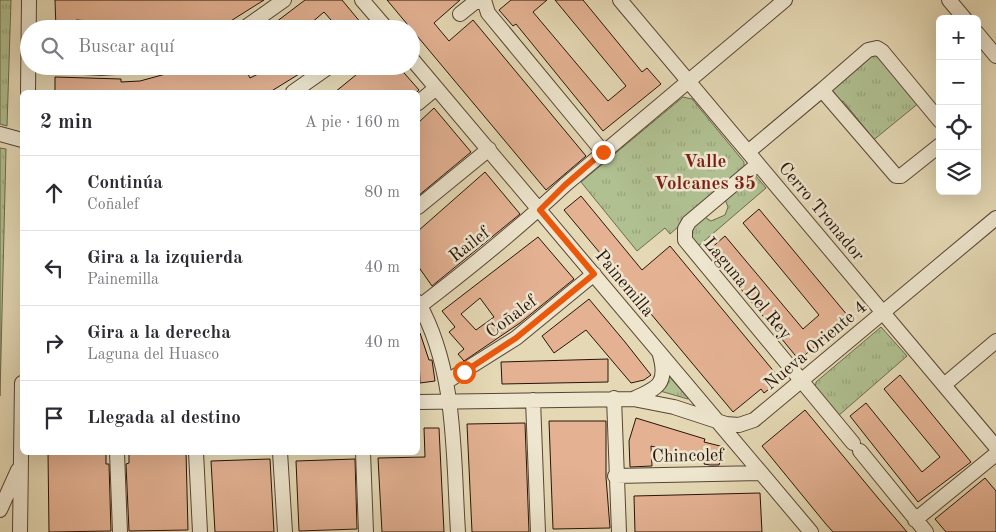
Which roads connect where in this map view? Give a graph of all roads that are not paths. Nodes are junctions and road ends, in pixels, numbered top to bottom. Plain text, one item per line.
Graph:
1 (29, 0) edge
2 (284, 0) edge
3 (362, 0) edge
4 (784, 0) edge
5 (950, 0) edge
6 (483, 1) edge
7 (623, 1) edge
8 (460, 14) dead end
9 (962, 15) edge
10 (29, 20) edge
11 (256, 20) edge
12 (376, 20) edge
13 (981, 38) edge
14 (996, 56) edge
15 (420, 69) edge
16 (28, 75) edge
17 (317, 75) edge
18 (688, 82) junction
19 (436, 88) junction
20 (28, 90) edge
21 (295, 90) edge
22 (822, 90) junction
23 (420, 101) edge
24 (936, 116) edge
25 (0, 134) edge
26 (20, 139) edge
27 (936, 148) edge
28 (488, 149) junction
29 (603, 152) junction
30 (748, 152) junction
31 (758, 164) junction
32 (420, 205) edge
33 (540, 210) junction
34 (996, 218) edge
35 (594, 274) junction
36 (420, 303) edge
37 (420, 308) edge
38 (883, 312) junction
39 (996, 341) edge
40 (659, 352) junction
41 (801, 380) junction
42 (446, 382) junction
43 (944, 385) junction
44 (614, 398) junction
45 (633, 399) junction
46 (533, 400) junction
47 (450, 401) junction
48 (420, 402) edge
49 (718, 422) junction
50 (996, 447) edge
51 (996, 454) edge
52 (117, 455) edge
53 (196, 455) edge
54 (280, 455) edge
55 (363, 455) edge
56 (21, 457) joint
57 (761, 473) junction
58 (615, 476) junction
59 (0, 510) edge
60 (915, 520) junction
61 (20, 532) edge
62 (120, 532) edge
63 (200, 532) edge
64 (285, 532) edge
65 (366, 532) edge
66 (458, 532) edge
67 (538, 532) edge
68 (619, 532) edge
69 (811, 532) edge
70 (926, 532) edge

1 - 10 street
2 - 11 street
3 - 12 street
4 - 18 street, Railef
5 - 9 street
6 - 8 street
6 - 29 street
7 - 18 street, Cerro Tronador
13 - 14 street
15 - 19 street, Painemilla
16 - 20 street
17 - 21 street
18 - 29 street, Railef
18 - 30 street, Cerro Tronador
19 - 23 street
19 - 28 street, Painemilla
22 - 24 street
22 - 27 street
22 - 30 street
25 - 26 street
28 - 32 street
28 - 33 street, Painemilla
29 - 33 street, Railef
30 - 31 street, Cerro Tronador
31 - 38 street, Cerro Tronador
31 - 41 street, Laguna Del Rey
33 - 35 street, Painemilla
33 - 36 street, Railef
34 - 38 street, Nueva Oriente 4
35 - 40 street, Painemilla
35 - 42 street, Coñalef
37 - 42 street
38 - 41 street, Nueva Oriente 4
38 - 43 street, Cerro Tronador
39 - 43 street
40 - 45 street
40 - 49 street, Painemilla
41 - 49 street, Nueva Oriente 4
41 - 60 street, Laguna Del Rey
42 - 47 street
43 - 50 street, Cerro Tronador
44 - 45 street, Nueva Oriente 4
44 - 46 street, Nueva Oriente 4
44 - 58 street
45 - 49 street, Nueva Oriente 4
46 - 47 street, Nueva Oriente 4
46 - 67 street
47 - 48 street, Nueva Oriente 4
47 - 66 street
49 - 57 street, Painemilla
51 - 60 street
52 - 62 street
53 - 63 street
54 - 64 street
55 - 65 street
56 - 59 street
56 - 61 street
57 - 58 street, Chincolef
57 - 69 street, Painemilla
58 - 68 street
60 - 70 street, Laguna Del Rey

